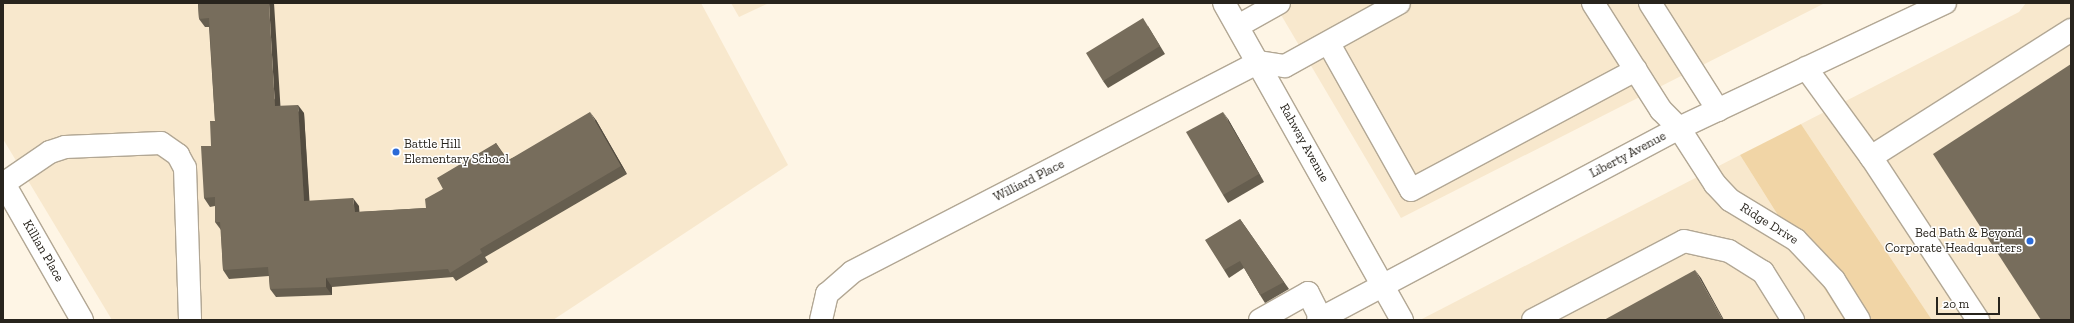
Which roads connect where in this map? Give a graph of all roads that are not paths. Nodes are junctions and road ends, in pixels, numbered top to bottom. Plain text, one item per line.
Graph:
1 (1224, 3) edge
2 (1279, 3) edge
3 (1399, 3) edge
4 (1593, 3) edge
5 (1650, 3) edge
6 (1945, 3) edge
7 (1238, 26) junction
8 (2071, 30) edge
9 (1330, 44) junction
10 (1258, 62) junction
11 (1806, 68) junction
12 (1636, 70) junction
13 (1718, 110) junction
14 (1679, 128) junction
15 (1871, 157) junction
16 (3, 183) edge
17 (1382, 284) junction
18 (1320, 319) edge
19 (82, 320) edge
20 (190, 320) edge
21 (821, 320) edge
22 (1260, 320) edge
23 (1402, 320) edge
24 (1533, 320) edge
25 (1793, 320) edge
26 (1859, 320) edge
27 (1978, 320) edge

1 - 7 street, Rahway Avenue
2 - 7 street
3 - 9 street
4 - 12 street, Ridge Drive
5 - 13 street
6 - 11 street, Liberty Avenue
7 - 10 street, Rahway Avenue
8 - 15 street
9 - 10 street
9 - 12 street
10 - 17 street, Rahway Avenue
10 - 21 street, Williard Place
11 - 13 street, Liberty Avenue
11 - 15 street
12 - 14 street, Ridge Drive
13 - 14 street, Liberty Avenue
14 - 17 street, Liberty Avenue
14 - 26 street, Ridge Drive
15 - 27 street
16 - 19 street, Killian Place
16 - 20 street
17 - 18 street, Liberty Avenue
17 - 23 street, Rahway Avenue
18 - 22 street
24 - 25 street

